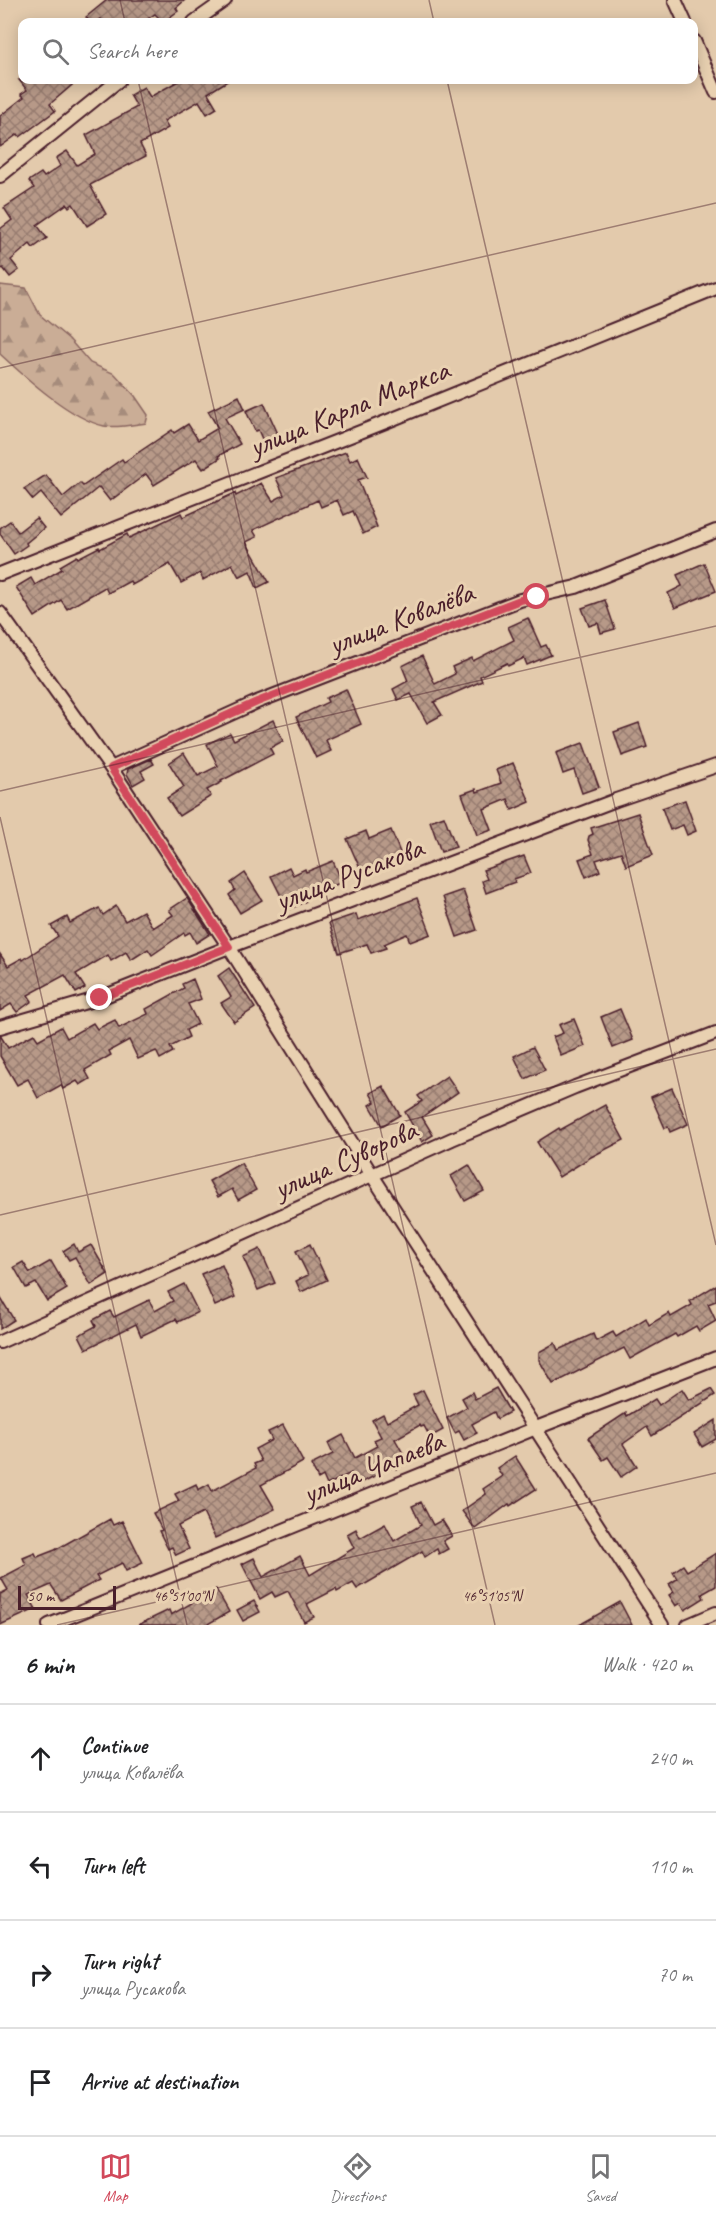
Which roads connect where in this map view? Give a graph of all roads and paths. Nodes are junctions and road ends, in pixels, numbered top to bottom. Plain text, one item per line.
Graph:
1 (225, 0) edge
2 (675, 0) edge
3 (200, 18) edge
4 (683, 18) edge
5 (698, 52) edge
6 (114, 84) edge
7 (716, 92) edge
8 (0, 176) edge
9 (716, 288) edge
10 (716, 531) edge
11 (0, 574) edge
12 (0, 613) edge
13 (716, 766) edge
14 (111, 768) junction
15 (229, 947) junction
16 (0, 1027) edge
17 (716, 1033) edge
18 (372, 1175) junction
19 (0, 1342) edge
20 (716, 1358) edge
21 (536, 1428) junction
22 (716, 1613) edge
23 (49, 1625) edge
24 (662, 1625) edge
25 (688, 1625) edge

1 - 3 street
2 - 4 street
5 - 7 street
6 - 8 street
9 - 11 street, улица Карла Маркса
10 - 14 street, улица Ковалёва
12 - 14 street
13 - 15 street, улица Русакова
14 - 15 street
15 - 16 street, улица Русакова
15 - 18 street
17 - 18 street, улица Суворова
18 - 19 street, улица Суворова
18 - 21 street
20 - 21 street, улица Чапаева
21 - 23 street, улица Чапаева
21 - 24 street
22 - 25 street

